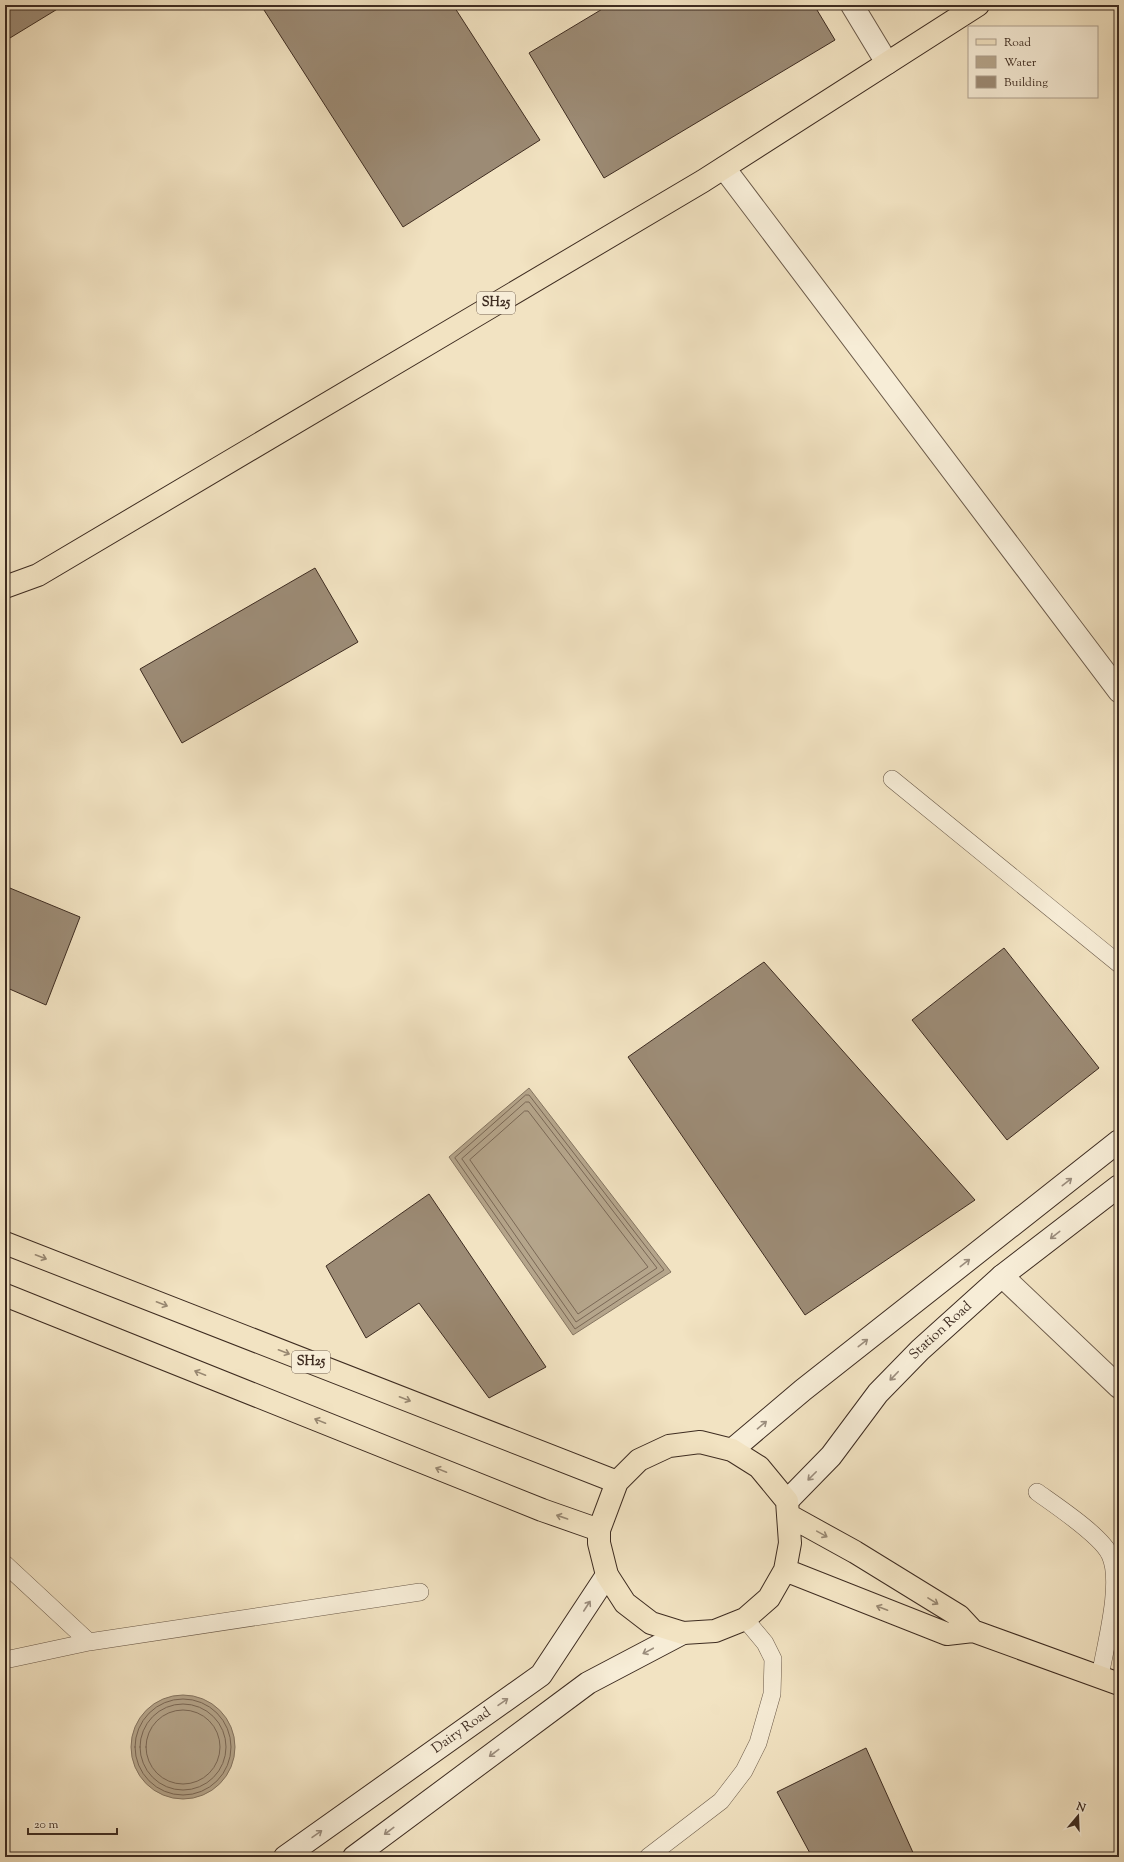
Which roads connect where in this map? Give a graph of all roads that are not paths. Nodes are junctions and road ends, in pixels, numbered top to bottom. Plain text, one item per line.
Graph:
1 (852, 5) edge
2 (978, 5) edge
3 (887, 63) junction
4 (724, 168) junction
5 (5, 587) edge
6 (1119, 691) edge
7 (892, 779) dead end
8 (1119, 964) edge
9 (1119, 1141) edge
10 (1119, 1186) edge
11 (5, 1243) edge
12 (1002, 1276) junction
13 (5, 1294) edge
14 (1119, 1387) edge
15 (732, 1450) junction
16 (616, 1482) junction
17 (1037, 1492) dead end
18 (787, 1508) junction
19 (599, 1530) junction
20 (5, 1564) edge
21 (785, 1570) junction
22 (607, 1575) junction
23 (420, 1592) dead end
24 (745, 1620) junction
25 (973, 1631) junction
26 (683, 1632) junction
27 (89, 1642) junction
28 (5, 1660) edge
29 (1110, 1681) edge
30 (285, 1857) edge
31 (354, 1857) edge
32 (648, 1857) edge

1 - 3 main road
2 - 3 main road, SH25
3 - 4 main road, SH25
4 - 5 main road, SH25
4 - 6 main road
7 - 8 lane
15 -> 9 main road
10 -> 12 main road, Station Road
11 -> 16 main road, SH25
12 - 14 main road
12 -> 18 main road, Station Road
19 -> 13 main road
15 - 16 main road
15 - 18 main road
16 - 19 main road
17 - 29 lane
18 - 21 main road
18 -> 25 main road
19 - 22 main road
20 - 27 lane
21 - 24 main road
25 -> 21 main road
22 - 26 main road
30 -> 22 main road, Dairy Road
23 - 27 lane
24 - 26 main road
24 - 32 lane
25 - 29 main road
26 -> 31 main road
27 - 28 lane

